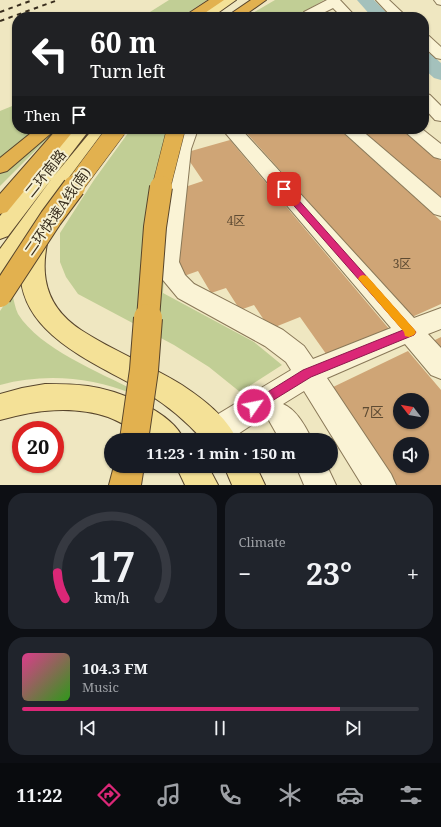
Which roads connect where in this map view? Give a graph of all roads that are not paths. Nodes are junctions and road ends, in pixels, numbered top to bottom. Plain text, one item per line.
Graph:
1 (218, 0) edge
2 (230, 0) edge
3 (247, 0) edge
4 (260, 0) edge
5 (273, 0) edge
6 (382, 0) edge
7 (334, 1) edge
8 (198, 12) edge
9 (211, 12) edge
10 (228, 12) edge
11 (241, 12) edge
12 (257, 12) edge
13 (315, 12) edge
14 (344, 12) edge
15 (395, 12) edge
16 (429, 44) edge
17 (441, 56) edge
18 (429, 59) edge
19 (429, 103) edge
20 (441, 116) edge
21 (41, 134) edge
22 (63, 134) edge
23 (77, 134) edge
24 (98, 134) edge
25 (113, 134) edge
26 (174, 134) edge
27 (187, 134) edge
28 (235, 134) edge
29 (355, 134) edge
30 (417, 134) edge
31 (441, 153) edge
32 (0, 167) edge
33 (61, 180) junction
34 (441, 210) edge
35 (3, 221) edge
36 (0, 266) edge
37 (0, 296) edge
38 (441, 318) edge
39 (410, 332) junction
40 (441, 368) edge
41 (307, 374) junction
42 (0, 407) edge
43 (135, 433) edge
44 (161, 433) edge
45 (215, 433) edge
46 (222, 433) edge
47 (128, 473) edge
48 (195, 473) edge
49 (243, 473) edge
50 (314, 473) edge
51 (125, 485) edge
52 (202, 485) edge
53 (249, 485) edge
54 (320, 485) edge
55 (380, 485) edge

1 - 8 highway
2 - 9 main road
3 - 10 main road
4 - 11 highway
5 - 12 highway
6 - 15 lane
7 - 13 lane
7 - 14 lane
16 - 17 lane
17 - 18 lane
19 - 20 lane
21 - 32 highway
22 - 35 highway
23 - 35 main road, 二环南路
24 - 33 main road, 二环南路
25 - 37 highway, 二环快速A线(南), bridge
26 - 43 highway, bridge
27 - 41 lane
28 - 39 lane
29 - 34 lane
30 - 31 lane
33 - 36 main road
33 - 45 main road
38 - 39 lane
39 - 40 lane
39 - 41 lane
41 - 46 lane
41 - 55 lane
42 - 44 main road
47 - 51 highway
48 - 52 main road
49 - 53 main road
50 - 54 lane

